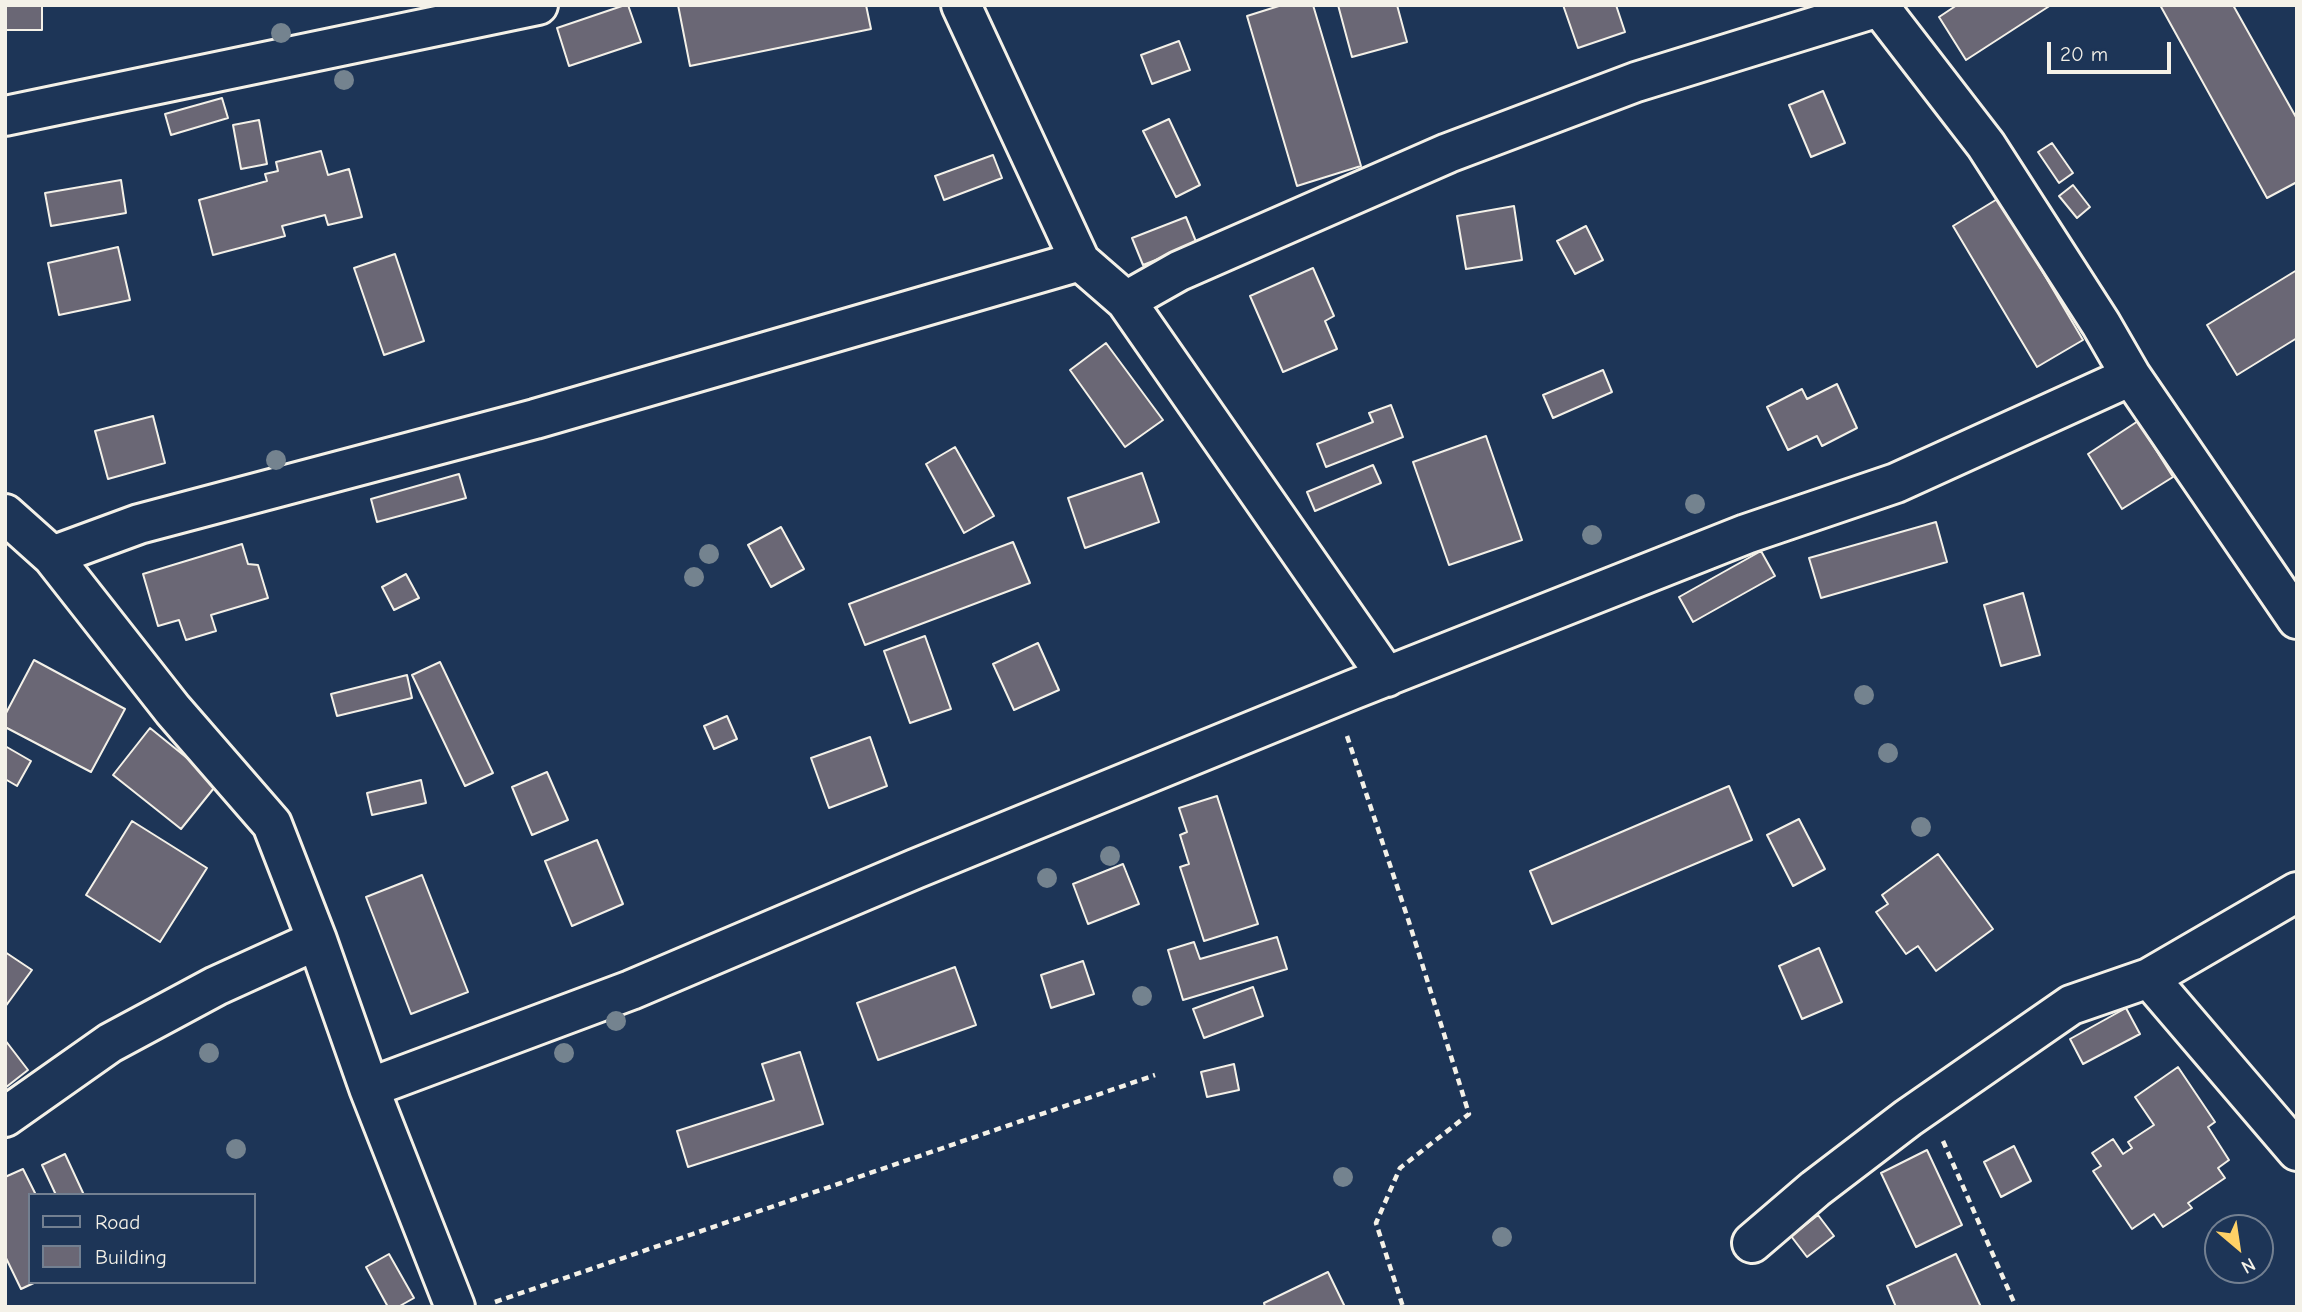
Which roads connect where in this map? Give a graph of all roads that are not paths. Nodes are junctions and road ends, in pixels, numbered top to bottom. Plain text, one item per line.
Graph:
1 (538, 5) edge
2 (961, 5) edge
3 (1881, 6) edge
4 (5, 116) edge
5 (1080, 261) junction
6 (1126, 301) junction
7 (2131, 376) junction
8 (5, 514) edge
9 (52, 556) junction
10 (2297, 619) edge
11 (1387, 677) junction
12 (2297, 892) edge
13 (317, 940) junction
14 (2149, 978) junction
15 (369, 1088) junction
16 (5, 1117) edge
17 (2297, 1151) edge
18 (1752, 1243) dead end
19 (454, 1307) edge

1 - 4 street
2 - 5 street
3 - 6 street
3 - 7 street
5 - 6 street
5 - 9 street
6 - 11 street
7 - 10 street
7 - 11 street
8 - 9 street
9 - 13 street
11 - 15 street
12 - 14 street
13 - 15 street
13 - 16 street
14 - 17 street
14 - 18 street
15 - 19 street

